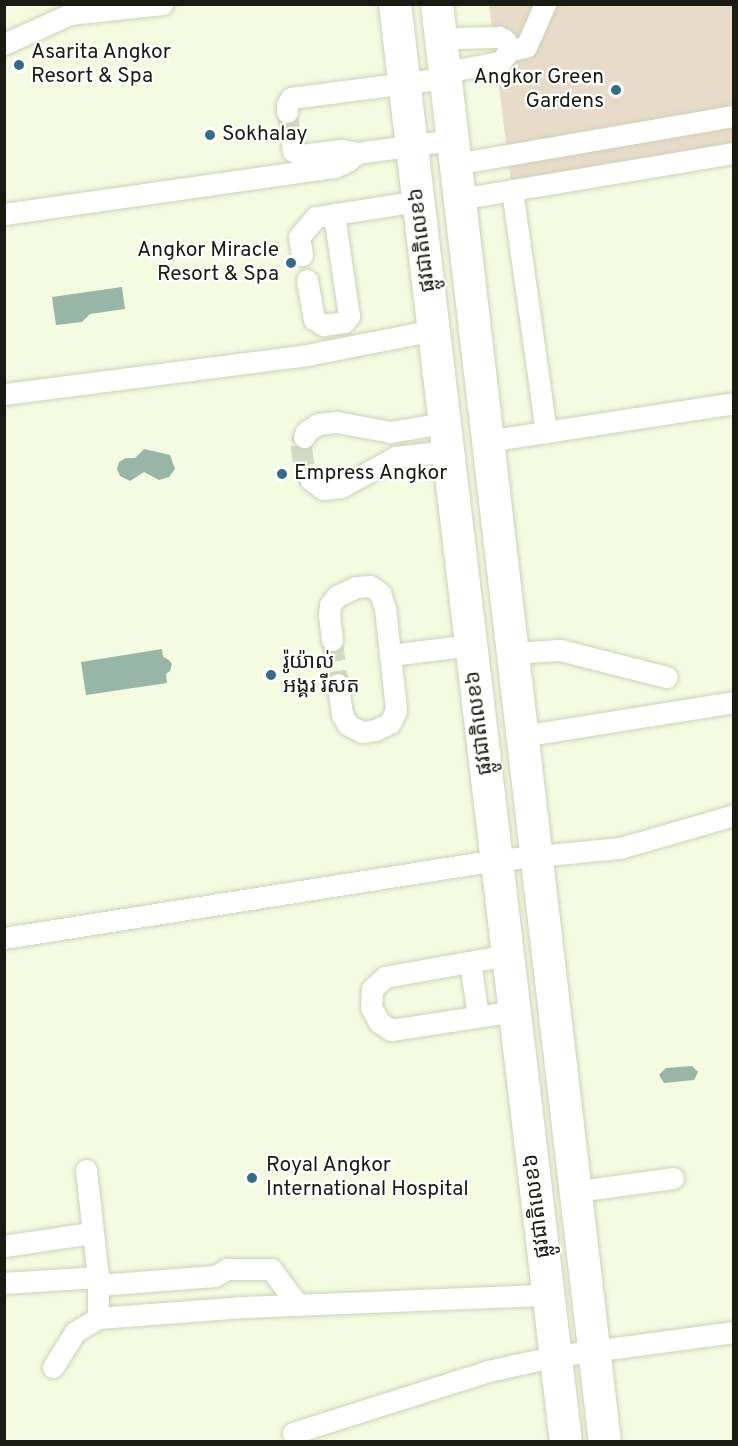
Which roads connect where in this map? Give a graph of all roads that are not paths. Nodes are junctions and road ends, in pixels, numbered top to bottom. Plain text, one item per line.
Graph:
1 (162, 4) edge
2 (395, 4) edge
3 (545, 4) edge
4 (438, 18) edge
5 (4, 44) edge
6 (510, 50) junction
7 (445, 78) junction
8 (404, 83) junction
9 (288, 112) dead end
10 (734, 116) edge
11 (292, 144) dead end
12 (411, 145) junction
13 (454, 152) junction
14 (357, 153) junction
15 (734, 153) edge
16 (512, 190) junction
17 (459, 198) junction
18 (418, 201) junction
19 (4, 214) edge
20 (334, 214) junction
21 (302, 255) dead end
22 (307, 280) dead end
23 (434, 330) junction
24 (4, 394) edge
25 (734, 403) edge
26 (546, 433) junction
27 (304, 437) dead end
28 (446, 437) junction
29 (487, 441) junction
30 (309, 479) dead end
31 (332, 640) tunnel mouth
32 (471, 645) junction
33 (512, 653) junction
34 (390, 655) junction
35 (666, 677) dead end
36 (338, 684) tunnel mouth
37 (734, 702) edge
38 (522, 736) junction
39 (734, 815) edge
40 (536, 856) junction
41 (496, 860) junction
42 (4, 938) edge
43 (508, 955) junction
44 (470, 962) junction
45 (515, 1011) junction
46 (478, 1016) junction
47 (86, 1170) dead end
48 (673, 1178) dead end
49 (578, 1191) junction
50 (91, 1233) junction
51 (4, 1246) edge
52 (98, 1281) junction
53 (4, 1283) edge
54 (548, 1295) junction
55 (298, 1305) junction
56 (98, 1318) junction
57 (734, 1332) edge
58 (594, 1352) junction
59 (556, 1356) junction
60 (53, 1368) dead end
61 (293, 1433) dead end
62 (566, 1442) edge
63 (605, 1442) edge

1 - 5 street
2 - 8 highway, ផ្លូវជាតិលេខ៦
3 - 6 street
4 - 6 street
4 - 7 highway, ផ្លូវជាតិលេខ៦
6 - 7 street
7 - 8 street
7 - 13 highway, ផ្លូវជាតិលេខ៦
8 - 9 street
8 - 12 highway, ផ្លូវជាតិលេខ៦
10 - 13 street
11 - 14 street
12 - 13 street
12 - 14 street
12 - 18 highway, ផ្លូវជាតិលេខ៦
13 - 17 highway, ផ្លូវជាតិលេខ៦
14 - 19 street
15 - 16 street
16 - 17 street
16 - 26 street
17 - 29 highway, ផ្លូវជាតិលេខ៦
18 - 20 street
18 - 23 highway, ផ្លូវជាតិលេខ៦
20 - 21 street
20 - 22 street
23 - 24 street
23 - 28 highway, ផ្លូវជាតិលេខ៦
25 - 26 street
26 - 29 street
27 - 28 street
28 - 30 street
28 - 32 highway, ផ្លូវជាតិលេខ៦
29 - 33 highway, ផ្លូវជាតិលេខ៦
31 - 34 street
32 - 34 street
32 - 41 highway, ផ្លូវជាតិលេខ៦
33 - 35 street
33 - 38 highway, ផ្លូវជាតិលេខ៦
34 - 36 street
37 - 38 street
38 - 40 highway, ផ្លូវជាតិលេខ៦
39 - 40 street
40 - 41 street
40 - 49 highway, ផ្លូវជាតិលេខ៦
41 - 42 street
41 - 43 highway, ផ្លូវជាតិលេខ៦
43 - 44 street
43 - 45 highway, ផ្លូវជាតិលេខ៦
44 - 46 street
44 - 46 street
45 - 46 street
45 - 54 highway, ផ្លូវជាតិលេខ៦
47 - 50 street
48 - 49 street
49 - 58 highway, ផ្លូវជាតិលេខ៦
50 - 51 street
50 - 52 street
52 - 53 street
52 - 55 street
52 - 56 street
54 - 55 street
54 - 59 highway, ផ្លូវជាតិលេខ៦
55 - 56 street
56 - 60 street
57 - 58 street
58 - 59 street
58 - 63 highway, ផ្លូវជាតិលេខ៦
59 - 61 street
59 - 62 highway, ផ្លូវជាតិលេខ៦

